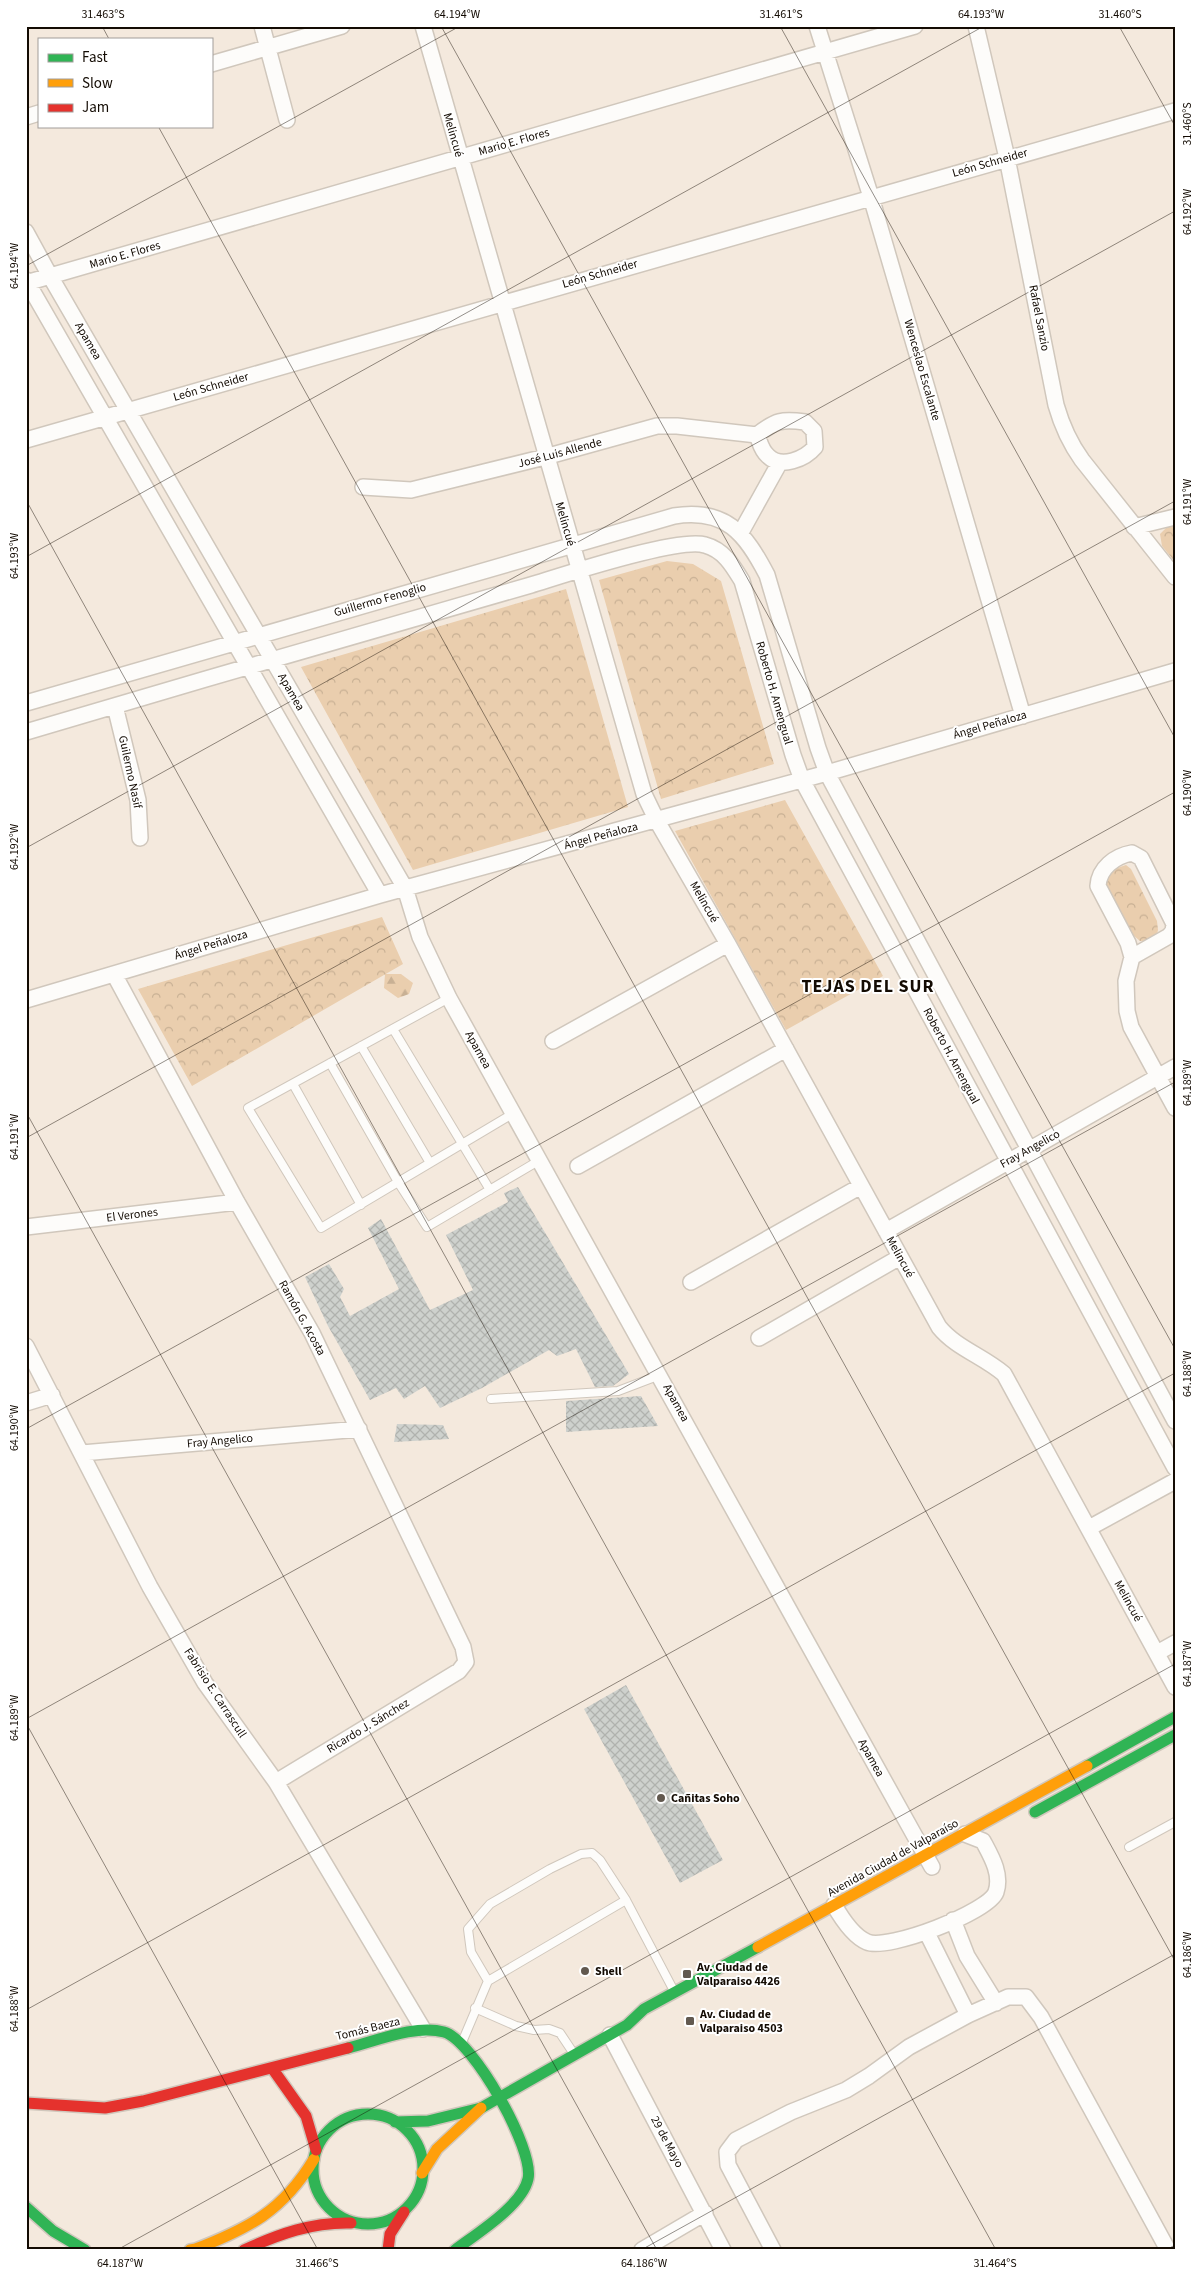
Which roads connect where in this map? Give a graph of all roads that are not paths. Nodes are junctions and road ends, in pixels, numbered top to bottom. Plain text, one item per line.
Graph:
1 (262, 26) edge
2 (342, 26) edge
3 (423, 26) edge
4 (817, 26) edge
5 (916, 26) edge
6 (976, 26) edge
7 (268, 47) junction
8 (824, 53) junction
9 (212, 64) edge
10 (1175, 111) edge
11 (287, 120) dead end
12 (460, 158) junction
13 (1008, 158) junction
14 (872, 197) junction
15 (26, 232) edge
16 (50, 276) junction
17 (27, 282) edge
18 (501, 303) junction
19 (129, 411) junction
20 (106, 418) junction
21 (756, 435) junction
22 (26, 440) edge
23 (545, 457) junction
24 (780, 462) junction
25 (364, 487) dead end
26 (1175, 517) edge
27 (1134, 527) junction
28 (736, 531) junction
29 (571, 545) junction
30 (578, 571) junction
31 (1175, 577) edge
32 (259, 635) junction
33 (235, 642) junction
34 (273, 660) junction
35 (249, 666) junction
36 (1175, 671) edge
37 (26, 704) edge
38 (115, 706) junction
39 (1023, 716) junction
40 (26, 732) edge
41 (827, 773) junction
42 (802, 780) junction
43 (657, 821) junction
44 (140, 838) dead end
45 (405, 888) junction
46 (380, 895) junction
47 (728, 944) junction
48 (1132, 957) junction
49 (114, 974) junction
50 (27, 995) edge
51 (449, 998) junction
52 (393, 1029) junction
53 (553, 1041) dead end
54 (362, 1046) junction
55 (786, 1049) junction
56 (330, 1064) junction
57 (1175, 1067) edge
58 (1158, 1077) junction
59 (293, 1084) junction
60 (1175, 1108) edge
61 (514, 1113) junction
62 (463, 1144) junction
63 (1029, 1149) junction
64 (540, 1160) junction
65 (1008, 1161) junction
66 (430, 1163) junction
67 (578, 1166) dead end
68 (398, 1182) junction
69 (861, 1186) junction
70 (490, 1190) junction
71 (237, 1202) junction
72 (361, 1205) junction
73 (26, 1227) edge
74 (886, 1231) junction
75 (900, 1257) junction
76 (691, 1282) dead end
77 (760, 1338) dead end
78 (26, 1346) edge
79 (660, 1375) junction
80 (52, 1395) junction
81 (491, 1399) dead end
82 (26, 1403) edge
83 (1175, 1421) edge
84 (359, 1429) junction
85 (82, 1454) junction
86 (1175, 1468) edge
87 (1175, 1481) edge
88 (1089, 1528) junction
89 (1175, 1643) edge
90 (1157, 1653) junction
91 (459, 1671) joint
92 (1175, 1687) edge
93 (1175, 1717) edge
94 (1175, 1735) edge
95 (276, 1782) junction
96 (1026, 1817) dead end
97 (1175, 1822) edge
98 (965, 1834) junction
99 (987, 1839) junction
100 (1129, 1847) dead end
101 (966, 1850) dead end
102 (931, 1865) junction
103 (626, 1900) junction
104 (840, 1915) junction
105 (953, 1920) junction
106 (927, 1933) junction
107 (488, 1981) junction
108 (675, 1992) junction
109 (996, 2003) junction
110 (475, 2008) junction
111 (968, 2015) junction
112 (643, 2023) dead end
113 (628, 2025) junction
114 (423, 2029) junction
115 (610, 2035) junction
116 (463, 2042) junction
117 (575, 2056) junction
118 (272, 2068) junction
119 (293, 2095) junction
120 (499, 2099) junction
121 (26, 2103) edge
122 (481, 2108) junction
123 (345, 2119) junction
124 (395, 2122) junction
125 (315, 2154) junction
126 (422, 2173) junction
127 (410, 2204) junction
128 (26, 2207) edge
129 (705, 2213) junction
130 (362, 2224) junction
131 (193, 2249) edge
132 (85, 2250) edge
133 (244, 2250) edge
134 (388, 2250) edge
135 (456, 2250) edge
136 (642, 2250) edge
137 (723, 2250) edge
138 (773, 2250) edge
139 (1168, 2250) edge

1 - 7 street
2 - 7 street
3 - 12 street, Melincué
4 - 8 street, Wenceslao Escalante
5 - 8 street, Mario E. Flores
6 - 13 street, Rafael Sanzio
7 - 9 street
7 - 11 street
8 - 12 street, Mario E. Flores
8 - 14 street, Wenceslao Escalante
10 - 13 street, León Schneider
12 - 16 street, Mario E. Flores
12 - 18 street, Melincué
13 - 14 street, León Schneider
13 - 27 street, Rafael Sanzio
14 - 18 street, León Schneider
14 - 39 street, Wenceslao Escalante
15 - 16 street, Apamea
16 - 17 street, Mario E. Flores
16 - 19 street, Apamea
17 - 20 street, Apamea
18 - 19 street, León Schneider
18 - 23 street, Melincué
19 - 20 street, León Schneider
19 - 32 street, Apamea
20 - 22 street, León Schneider
20 - 33 street, Apamea
21 - 23 street, José Luis Allende
21 - 24 street
21 - 24 street
23 - 25 street, José Luis Allende
23 - 29 street, Melincué
24 - 28 street
26 - 27 street
27 - 31 street, Rafael Sanzio
28 - 29 street, Guillermo Fenoglio
28 - 41 street, Roberto H. Amengual
29 - 30 street, Melincué
29 - 32 street, Guillermo Fenoglio
30 - 34 street
30 - 42 street, Roberto H. Amengual
30 - 43 street, Melincué
32 - 33 street, Guillermo Fenoglio
32 - 34 street, Apamea
33 - 35 street, Apamea
33 - 37 street, Guillermo Fenoglio
34 - 35 street
34 - 45 street, Apamea
35 - 38 street
35 - 46 street, Apamea
36 - 39 street, Ángel Peñaloza
38 - 40 street
38 - 44 street, Guilermo Nasif
39 - 41 street, Ángel Peñaloza
41 - 42 street, Ángel Peñaloza
41 - 63 street, Roberto H. Amengual
42 - 43 street, Ángel Peñaloza
42 - 65 street, Roberto H. Amengual
43 - 45 street, Ángel Peñaloza
43 - 47 street, Melincué
45 - 46 street, Ángel Peñaloza
45 - 51 street, Apamea
46 - 49 street, Ángel Peñaloza
47 - 53 street
47 - 55 street, Melincué
48 - 48 street
48 - 58 street
49 - 50 street, Ángel Peñaloza
49 - 71 street, Ramón G. Acosta
51 - 52 lane
51 - 61 street, Apamea
52 - 54 lane
52 - 62 lane
54 - 56 lane
54 - 66 lane
55 - 67 street
55 - 69 street, Melincué
56 - 59 lane
56 - 68 lane
57 - 58 street, Fray Angelico
58 - 60 street
58 - 63 street, Fray Angelico
59 - 72 lane
59 - 72 lane
61 - 62 lane
61 - 64 street, Apamea
62 - 66 lane
62 - 70 lane
63 - 65 street, Fray Angelico
63 - 83 street, Roberto H. Amengual
64 - 70 lane
64 - 79 street, Apamea
65 - 74 street, Fray Angelico
65 - 86 street, Roberto H. Amengual
66 - 68 lane
68 - 70 lane
68 - 72 lane
69 - 74 street, Melincué
69 - 76 street
71 - 73 street, El Verones
71 - 84 street, Ramón G. Acosta
74 - 75 street, Melincué
75 - 77 street
75 - 88 street, Melincué
78 - 80 street, Fabrisio E. Carrascull
79 - 81 lane
79 - 102 street, Apamea
80 - 82 street
80 - 85 street, Fabrisio E. Carrascull
84 - 85 street, Fray Angelico
84 - 91 street, Ramón G. Acosta
85 - 95 street, Fabrisio E. Carrascull
87 - 88 street
88 - 90 street, Melincué
89 - 90 street
90 - 92 street, Melincué
91 - 95 street, Ricardo J. Sánchez
93 - 98 main road, Avenida Ciudad de Valparaíso
94 - 96 main road
95 - 114 street, Fabrisio E. Carrascull
97 - 100 lane
98 - 99 street
98 - 102 main road, Avenida Ciudad de Valparaíso
99 - 101 main road
99 - 105 street
102 - 104 main road, Avenida Ciudad de Valparaíso
103 - 107 lane
103 - 107 lane
103 - 108 lane
104 - 106 street
104 - 108 main road, Avenida Ciudad de Valparaíso
105 - 106 street
105 - 109 street
106 - 111 street
107 - 110 lane
108 - 113 main road, Avenida Ciudad de Valparaíso
109 - 111 street
109 - 139 street
110 - 116 lane
110 - 117 lane
111 - 138 street
112 - 113 main road, Avenida Ciudad de Valparaíso
113 - 115 main road, Avenida Ciudad de Valparaíso
114 - 116 main road, Tomás Baeza
114 - 118 main road, Tomás Baeza
115 - 117 main road, Avenida Ciudad de Valparaíso
115 - 129 street, 29 de Mayo
116 - 120 main road
117 - 120 main road, Avenida Ciudad de Valparaíso
118 - 119 main road
118 - 121 main road, Tomás Baeza
119 - 123 main road
119 - 125 main road
120 - 122 main road, Avenida Ciudad de Valparaíso
120 - 135 main road
122 - 124 main road
122 - 126 main road
123 - 124 main road
123 - 125 main road
124 - 126 main road
125 - 130 main road
125 - 131 main road
126 - 127 main road
127 - 130 main road
127 - 134 main road
128 - 132 main road
129 - 136 street
129 - 137 street, 29 de Mayo
130 - 133 main road
130 - 134 main road

